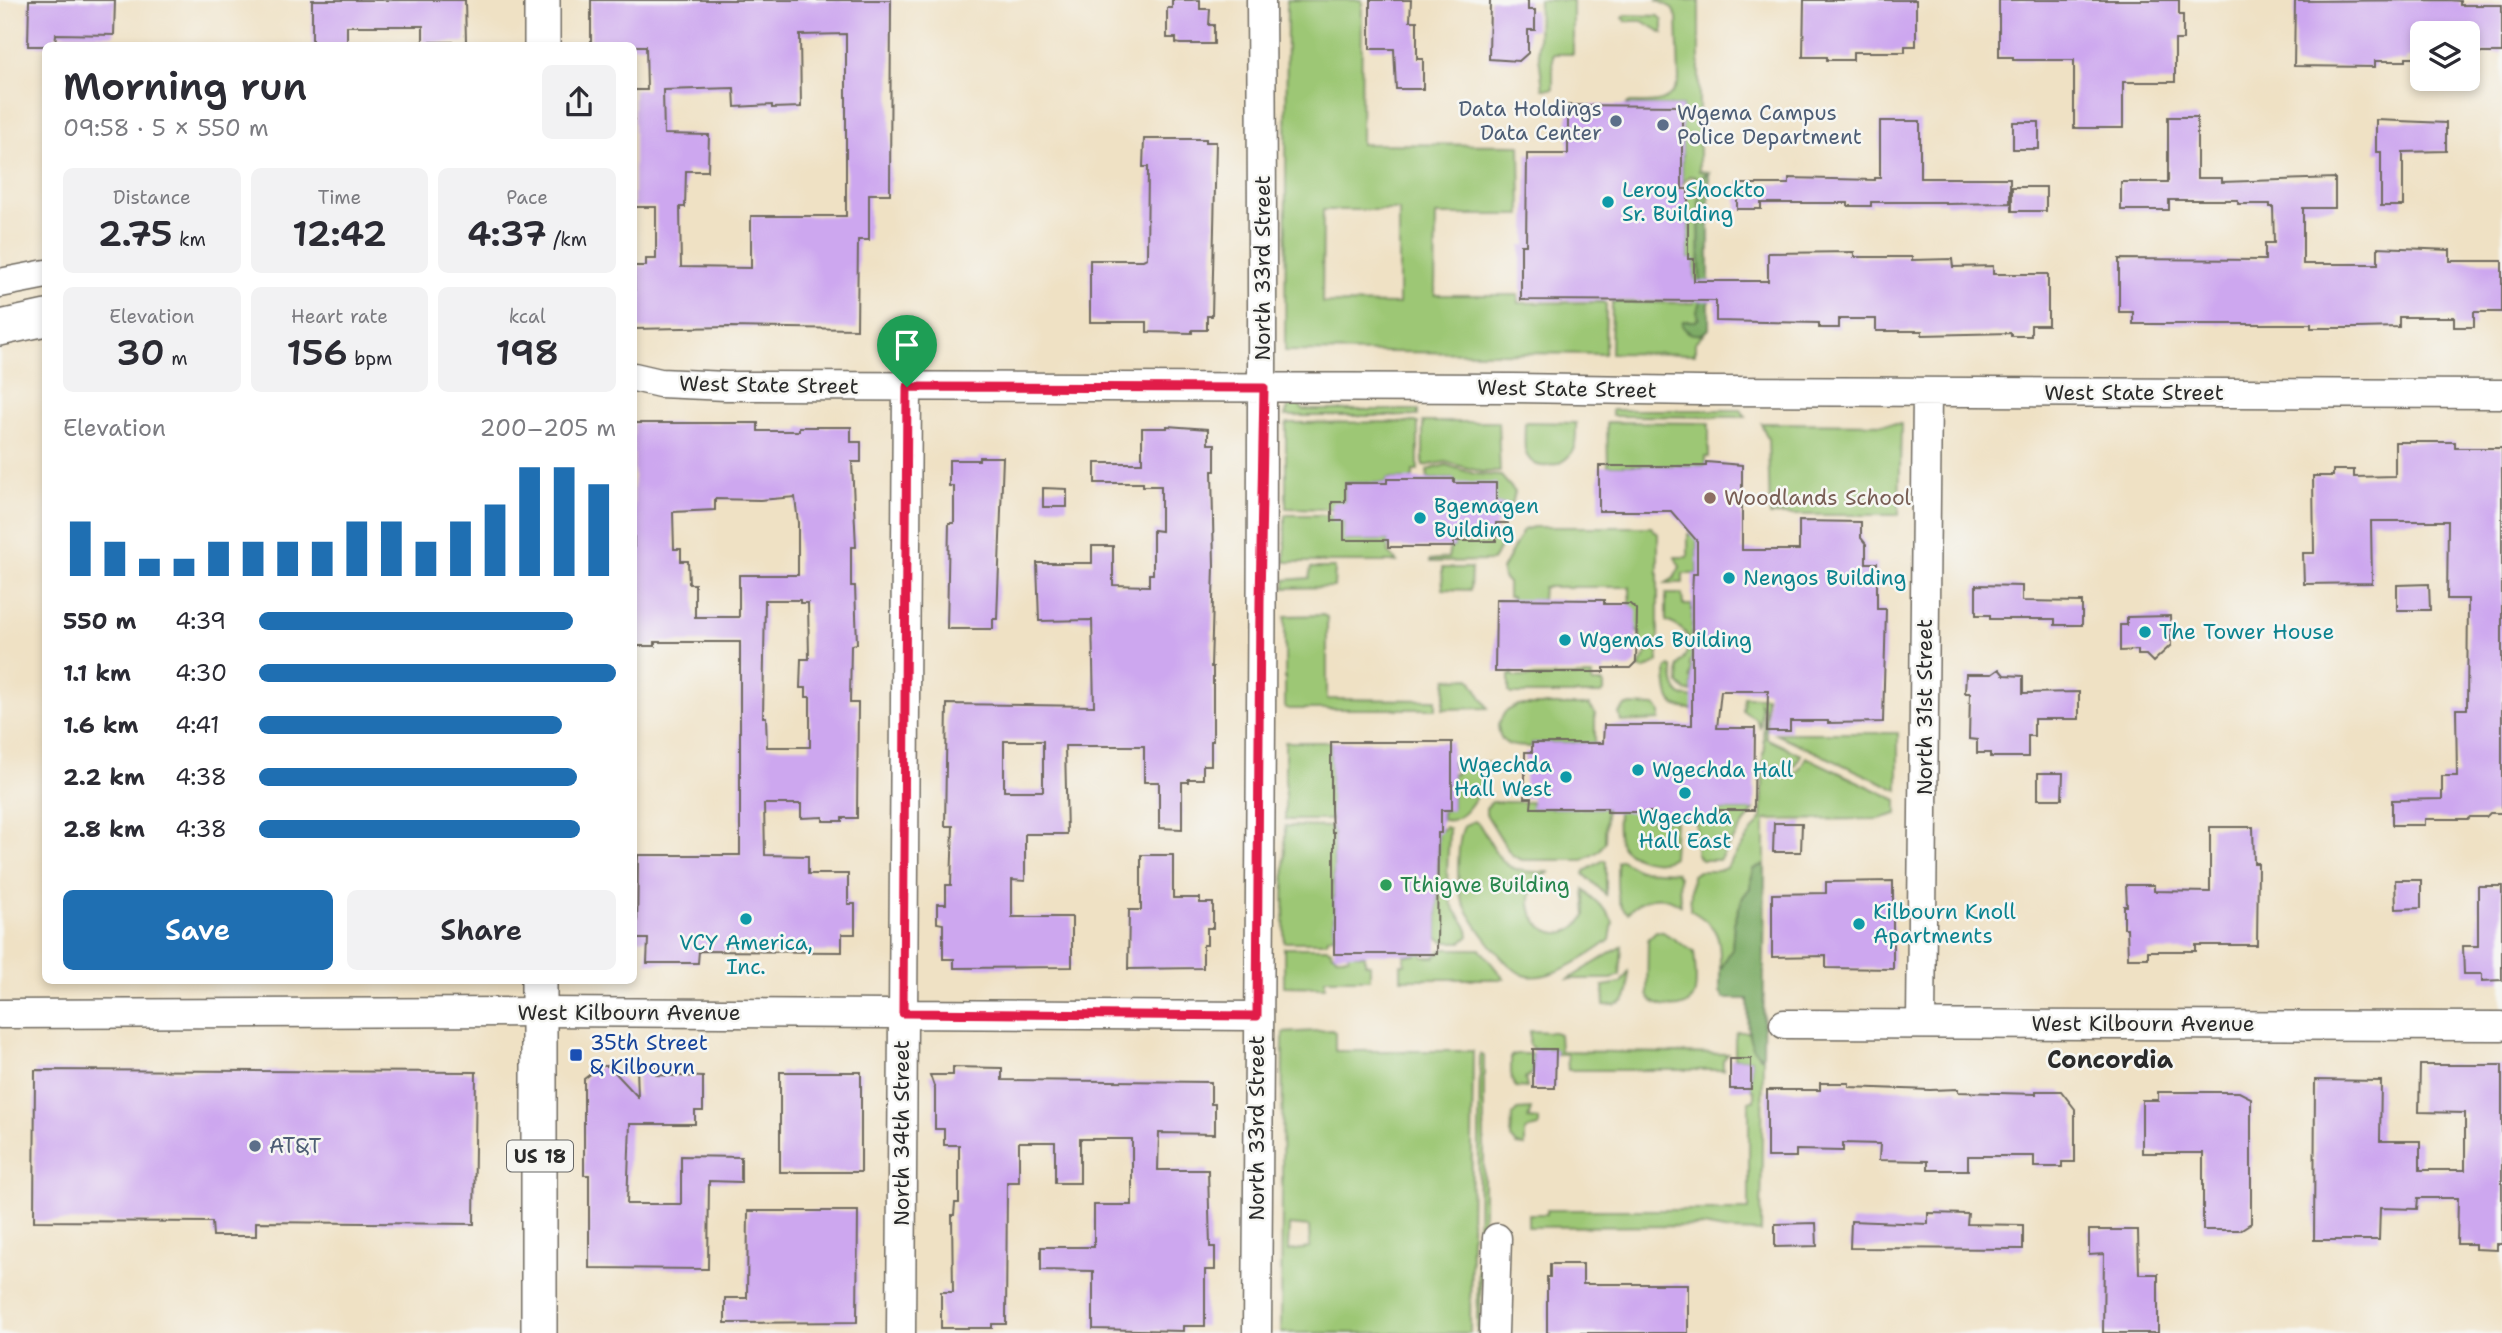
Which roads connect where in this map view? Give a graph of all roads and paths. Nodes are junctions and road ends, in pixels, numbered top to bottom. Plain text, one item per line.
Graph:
1 (542, 0) edge
2 (1261, 0) edge
3 (542, 42) edge
4 (42, 275) edge
5 (0, 283) edge
6 (42, 318) edge
7 (0, 328) edge
8 (637, 378) edge
9 (907, 387) junction
10 (1264, 388) junction
11 (1927, 392) junction
12 (2502, 394) edge
13 (539, 996) edge
14 (903, 1013) junction
15 (0, 1014) edge
16 (1257, 1016) junction
17 (1922, 1023) junction
18 (1784, 1024) dead end
19 (2502, 1026) edge
20 (1497, 1238) dead end
21 (539, 1333) edge
22 (901, 1333) edge
23 (1256, 1333) edge
24 (1494, 1333) edge

1 - 3 main road
2 - 10 street, North 33rd Street
4 - 5 street
6 - 7 main road
8 - 9 street, West State Street
9 - 10 street, West State Street
9 - 14 street, North 34th Street
10 - 11 street, West State Street
10 - 16 street, North 33rd Street
11 - 12 street, West State Street
11 - 17 street, North 31st Street
13 - 14 street, West Kilbourn Avenue
13 - 15 street, West Kilbourn Avenue
13 - 21 main road, US 18
14 - 16 street, West Kilbourn Avenue
14 - 22 street, North 34th Street
16 - 23 street, North 33rd Street
17 - 18 street, West Kilbourn Avenue
17 - 19 street, West Kilbourn Avenue
20 - 24 street

